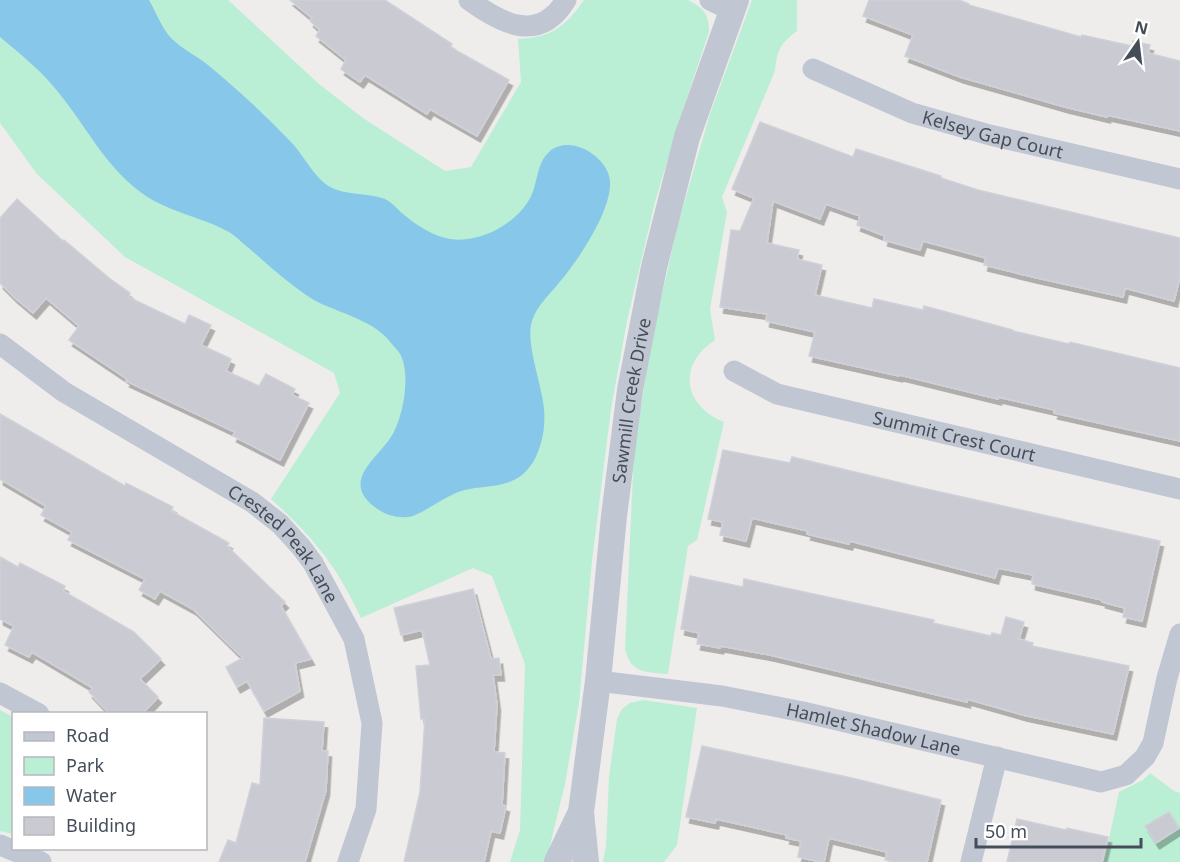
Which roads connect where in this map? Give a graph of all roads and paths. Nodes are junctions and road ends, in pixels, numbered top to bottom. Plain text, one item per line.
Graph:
1 (469, 0) edge
2 (566, 0) edge
3 (726, 3) edge
4 (813, 69) dead end
5 (1180, 179) edge
6 (0, 344) edge
7 (734, 371) dead end
8 (1180, 489) edge
9 (1180, 634) edge
10 (597, 681) junction
11 (0, 693) edge
12 (35, 712) edge
13 (997, 757) junction
14 (581, 812) junction
15 (16, 850) edge
16 (39, 857) edge
17 (348, 862) edge
18 (557, 862) edge
19 (586, 862) edge
20 (971, 862) edge

1 - 2 street
3 - 10 street, Sawmill Creek Drive
4 - 5 street, Kelsey Gap Court
6 - 17 street, Crested Peak Lane
7 - 8 street, Summit Crest Court
9 - 13 street, Hamlet Shadow Lane
10 - 13 street, Hamlet Shadow Lane
10 - 14 street, Sawmill Creek Drive
11 - 12 street
13 - 20 street
14 - 18 street, Sawmill Creek Drive
14 - 19 street, Sawmill Creek Drive
15 - 16 street

